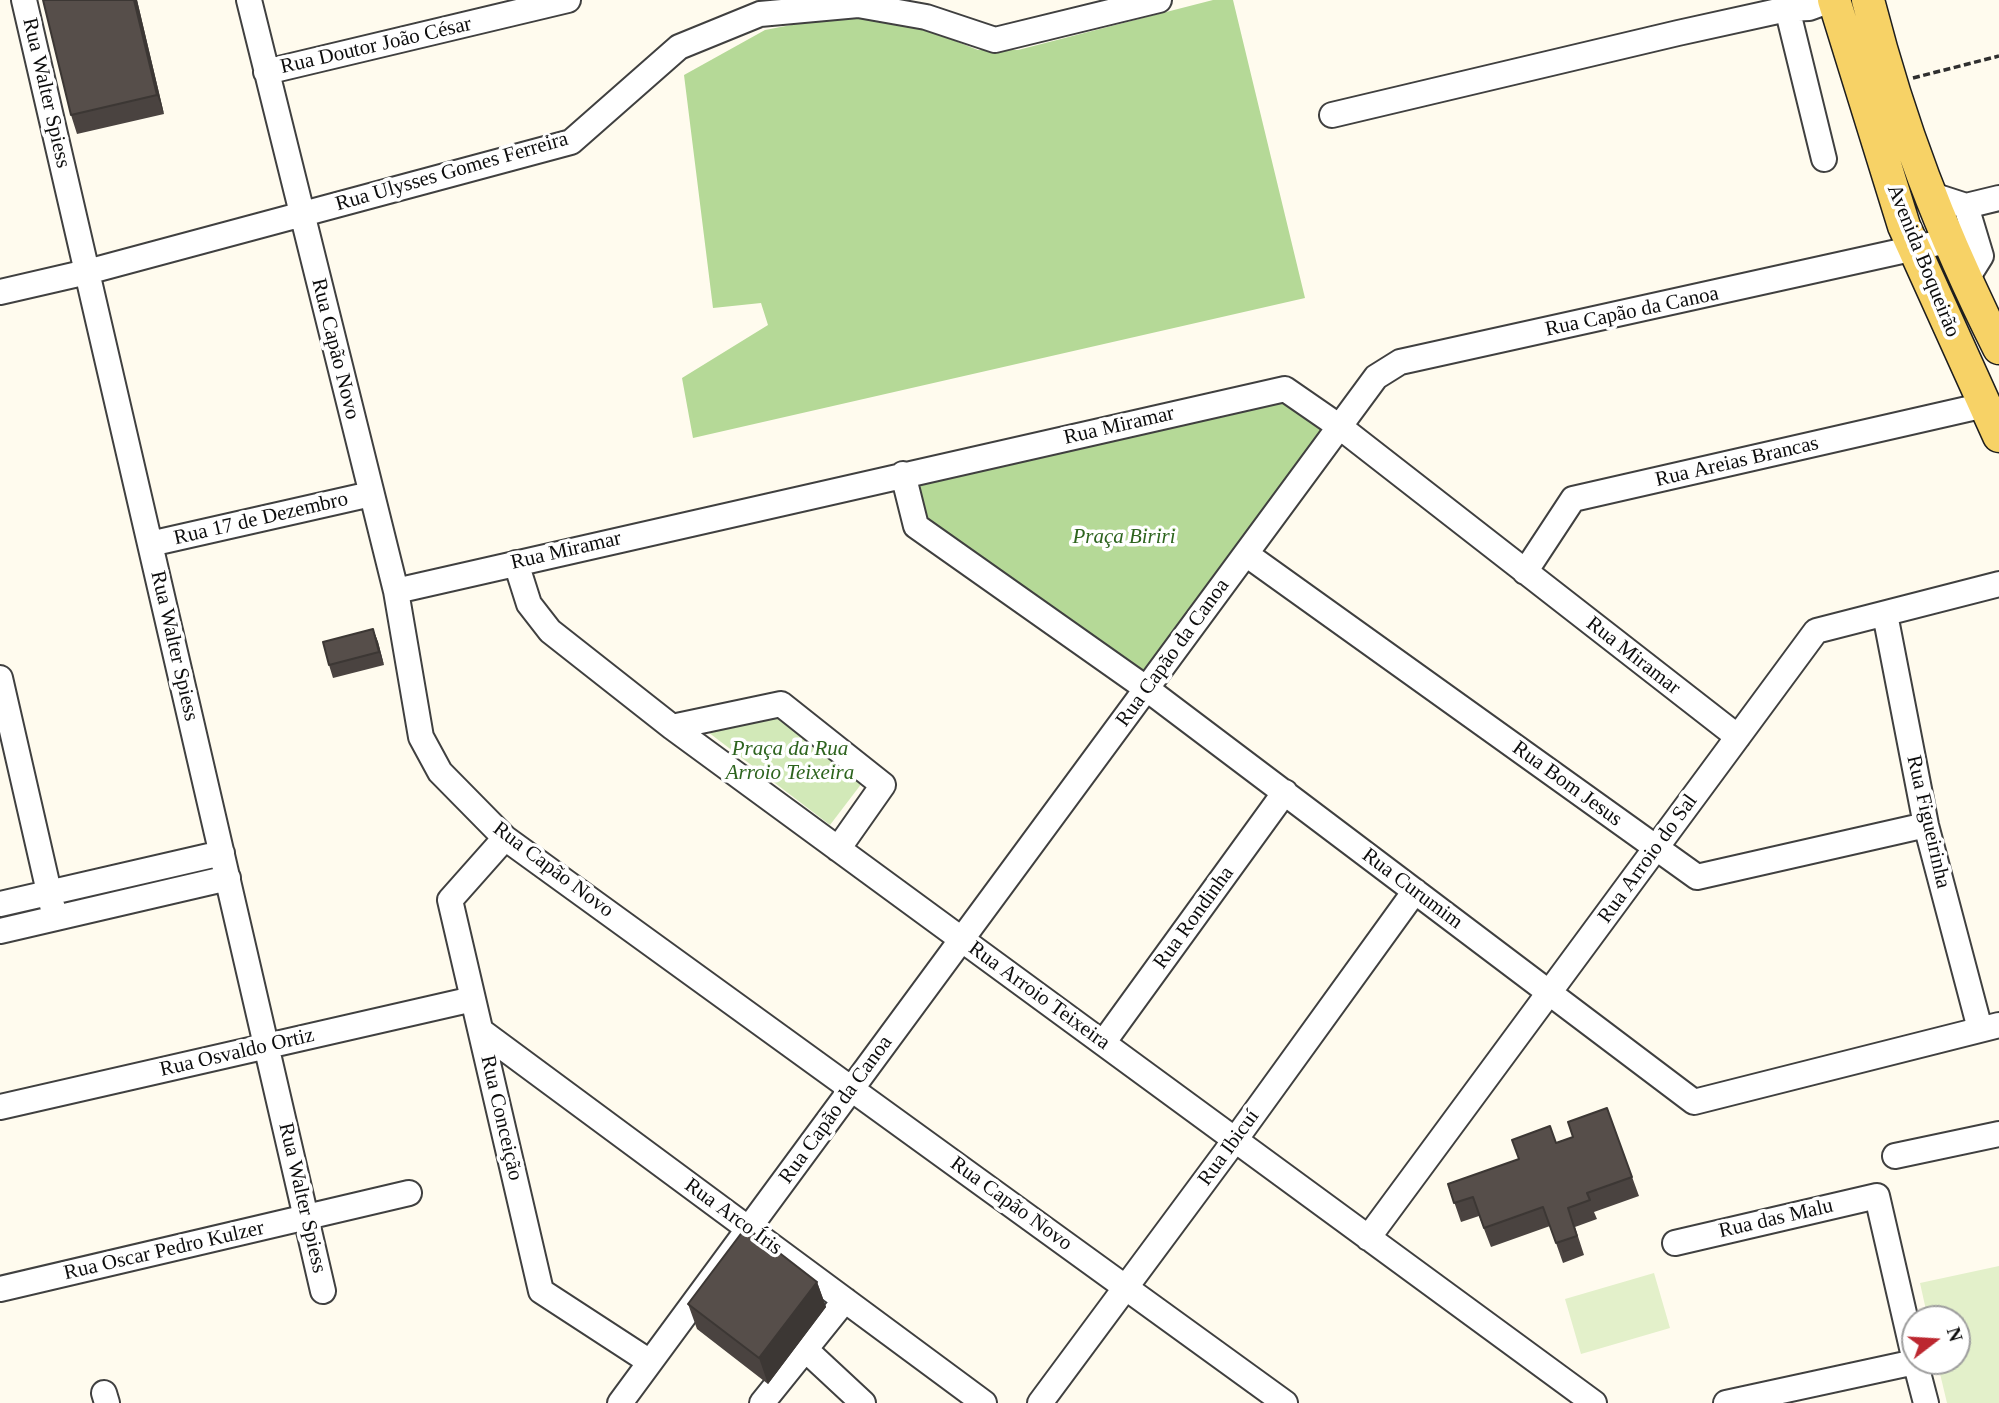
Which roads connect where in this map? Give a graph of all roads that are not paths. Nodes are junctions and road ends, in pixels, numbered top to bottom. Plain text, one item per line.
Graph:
1 (24, 0) edge
2 (249, 0) edge
3 (568, 0) edge
4 (1159, 0) edge
5 (1760, 0) edge
6 (1868, 0) edge
7 (1809, 3) edge
8 (758, 7) edge
9 (266, 72) junction
10 (1824, 159) dead end
11 (1928, 194) junction
12 (1999, 198) edge
13 (1966, 206) junction
14 (300, 215) junction
15 (1947, 241) junction
16 (1914, 251) junction
17 (1982, 262) edge
18 (87, 272) junction
19 (0, 292) edge
20 (1990, 309) edge
21 (1999, 348) edge
22 (1985, 405) junction
23 (1340, 427) junction
24 (1999, 436) edge
25 (903, 474) junction
26 (372, 494) junction
27 (150, 544) junction
28 (1246, 554) junction
29 (516, 563) junction
30 (1525, 572) junction
31 (1999, 584) edge
32 (396, 591) junction
33 (1885, 614) junction
34 (0, 678) edge
35 (1147, 689) junction
36 (672, 727) junction
37 (1738, 737) junction
38 (1284, 792) junction
39 (1926, 825) junction
40 (505, 838) junction
41 (1656, 848) junction
42 (838, 849) junction
43 (222, 853) junction
44 (228, 878) junction
45 (1415, 891) junction
46 (49, 893) junction
47 (0, 904) edge
48 (55, 918) junction
49 (0, 931) edge
50 (961, 940) junction
51 (1549, 992) junction
52 (473, 999) junction
53 (1990, 1027) edge
54 (481, 1031) junction
55 (1103, 1044) junction
56 (267, 1047) junction
57 (851, 1089) junction
58 (0, 1107) edge
59 (1999, 1134) edge
60 (1235, 1140) junction
61 (1895, 1156) dead end
62 (409, 1193) dead end
63 (306, 1218) junction
64 (748, 1229) junction
65 (1368, 1238) junction
66 (1675, 1243) dead end
67 (1126, 1287) junction
68 (0, 1289) edge
69 (323, 1291) dead end
70 (845, 1300) junction
71 (1902, 1305) edge
72 (806, 1350) junction
73 (650, 1362) junction
74 (1901, 1364) edge
75 (1919, 1375) edge
76 (620, 1403) edge
77 (762, 1403) edge
78 (863, 1403) edge
79 (984, 1403) edge
80 (1040, 1403) edge
81 (1285, 1403) edge
82 (1594, 1403) edge
83 (1726, 1403) edge
84 (1926, 1403) edge

1 - 18 street, Rua Walter Spiess
2 - 9 street, Rua Capão Novo
3 - 9 street, Rua Doutor João César
4 - 8 street, Rua Ulysses Gomes Ferreira
5 - 7 street
6 - 11 main road, Avenida Boqueirão
7 - 10 street
7 - 16 main road, Avenida Boqueirão
8 - 14 street, Rua Ulysses Gomes Ferreira
9 - 14 street, Rua Capão Novo
11 - 13 street
11 - 15 main road, Avenida Boqueirão
12 - 13 street
13 - 17 street
14 - 18 street, Rua Ulysses Gomes Ferreira
14 - 26 street, Rua Capão Novo
15 - 16 street, Rua Capão da Canoa
15 - 17 main road, Avenida Boqueirão
16 - 22 main road, Avenida Boqueirão
16 - 23 street, Rua Capão da Canoa
17 - 20 main road, Avenida Boqueirão
18 - 19 street, Rua Ulysses Gomes Ferreira
18 - 27 street, Rua Walter Spiess
20 - 21 main road, Avenida Boqueirão
22 - 24 main road, Avenida Boqueirão
22 - 30 street, Rua Areias Brancas
23 - 25 street, Rua Miramar
23 - 28 street, Rua Capão da Canoa
23 - 30 street, Rua Miramar
25 - 29 street, Rua Miramar
25 - 35 street, Rua Curumim
26 - 27 street, Rua 17 de Dezembro
26 - 32 street, Rua Capão Novo
27 - 43 street, Rua Walter Spiess
28 - 35 street, Rua Capão da Canoa
28 - 41 street, Rua Bom Jesus
29 - 32 street, Rua Miramar
29 - 36 street, Rua Arroio Teixeira
30 - 37 street, Rua Miramar
31 - 33 street, Rua Arroio do Sal
32 - 40 street, Rua Capão Novo
33 - 37 street, Rua Arroio do Sal
33 - 39 street, Rua Figueirinha
34 - 46 street
35 - 38 street, Rua Curumim
35 - 50 street, Rua Capão da Canoa
36 - 42 street, Rua Arroio Teixeira
36 - 42 street
37 - 41 street, Rua Arroio do Sal
38 - 45 street, Rua Curumim
38 - 55 street, Rua Rondinha
39 - 41 street, Rua Bom Jesus
39 - 53 street, Rua Figueirinha
40 - 52 street, Rua Conceição
40 - 57 street, Rua Capão Novo
41 - 51 street, Rua Arroio do Sal
42 - 50 street, Rua Arroio Teixeira
43 - 44 street, Rua Walter Spiess
43 - 46 street
44 - 48 street
44 - 56 street, Rua Walter Spiess
45 - 51 street, Rua Curumim
45 - 60 street, Rua Ibicuí
46 - 47 street
46 - 48 street
48 - 49 street
50 - 55 street, Rua Arroio Teixeira
50 - 57 street, Rua Capão da Canoa
51 - 53 street, Rua Curumim
51 - 65 street, Rua Arroio do Sal
52 - 54 street, Rua Conceição
52 - 56 street, Rua Osvaldo Ortiz
54 - 64 street, Rua Arco Íris
54 - 73 street, Rua Conceição
55 - 60 street, Rua Arroio Teixeira
56 - 58 street, Rua Osvaldo Ortiz
56 - 63 street, Rua Walter Spiess
57 - 64 street, Rua Capão da Canoa
57 - 67 street, Rua Capão Novo
59 - 61 street
60 - 65 street, Rua Arroio Teixeira
60 - 67 street, Rua Ibicuí
62 - 63 street, Rua Oscar Pedro Kulzer
63 - 68 street, Rua Oscar Pedro Kulzer
63 - 69 street, Rua Walter Spiess
64 - 70 street, Rua Arco Íris
64 - 73 street, Rua Capão da Canoa
65 - 82 street, Rua Arroio Teixeira
66 - 71 street, Rua das Malu
67 - 80 street, Rua Ibicuí
67 - 81 street, Rua Capão Novo
70 - 72 street
70 - 79 street, Rua Arco Íris
72 - 77 street
72 - 78 street
73 - 76 street, Rua Capão da Canoa
74 - 83 street
75 - 84 street

